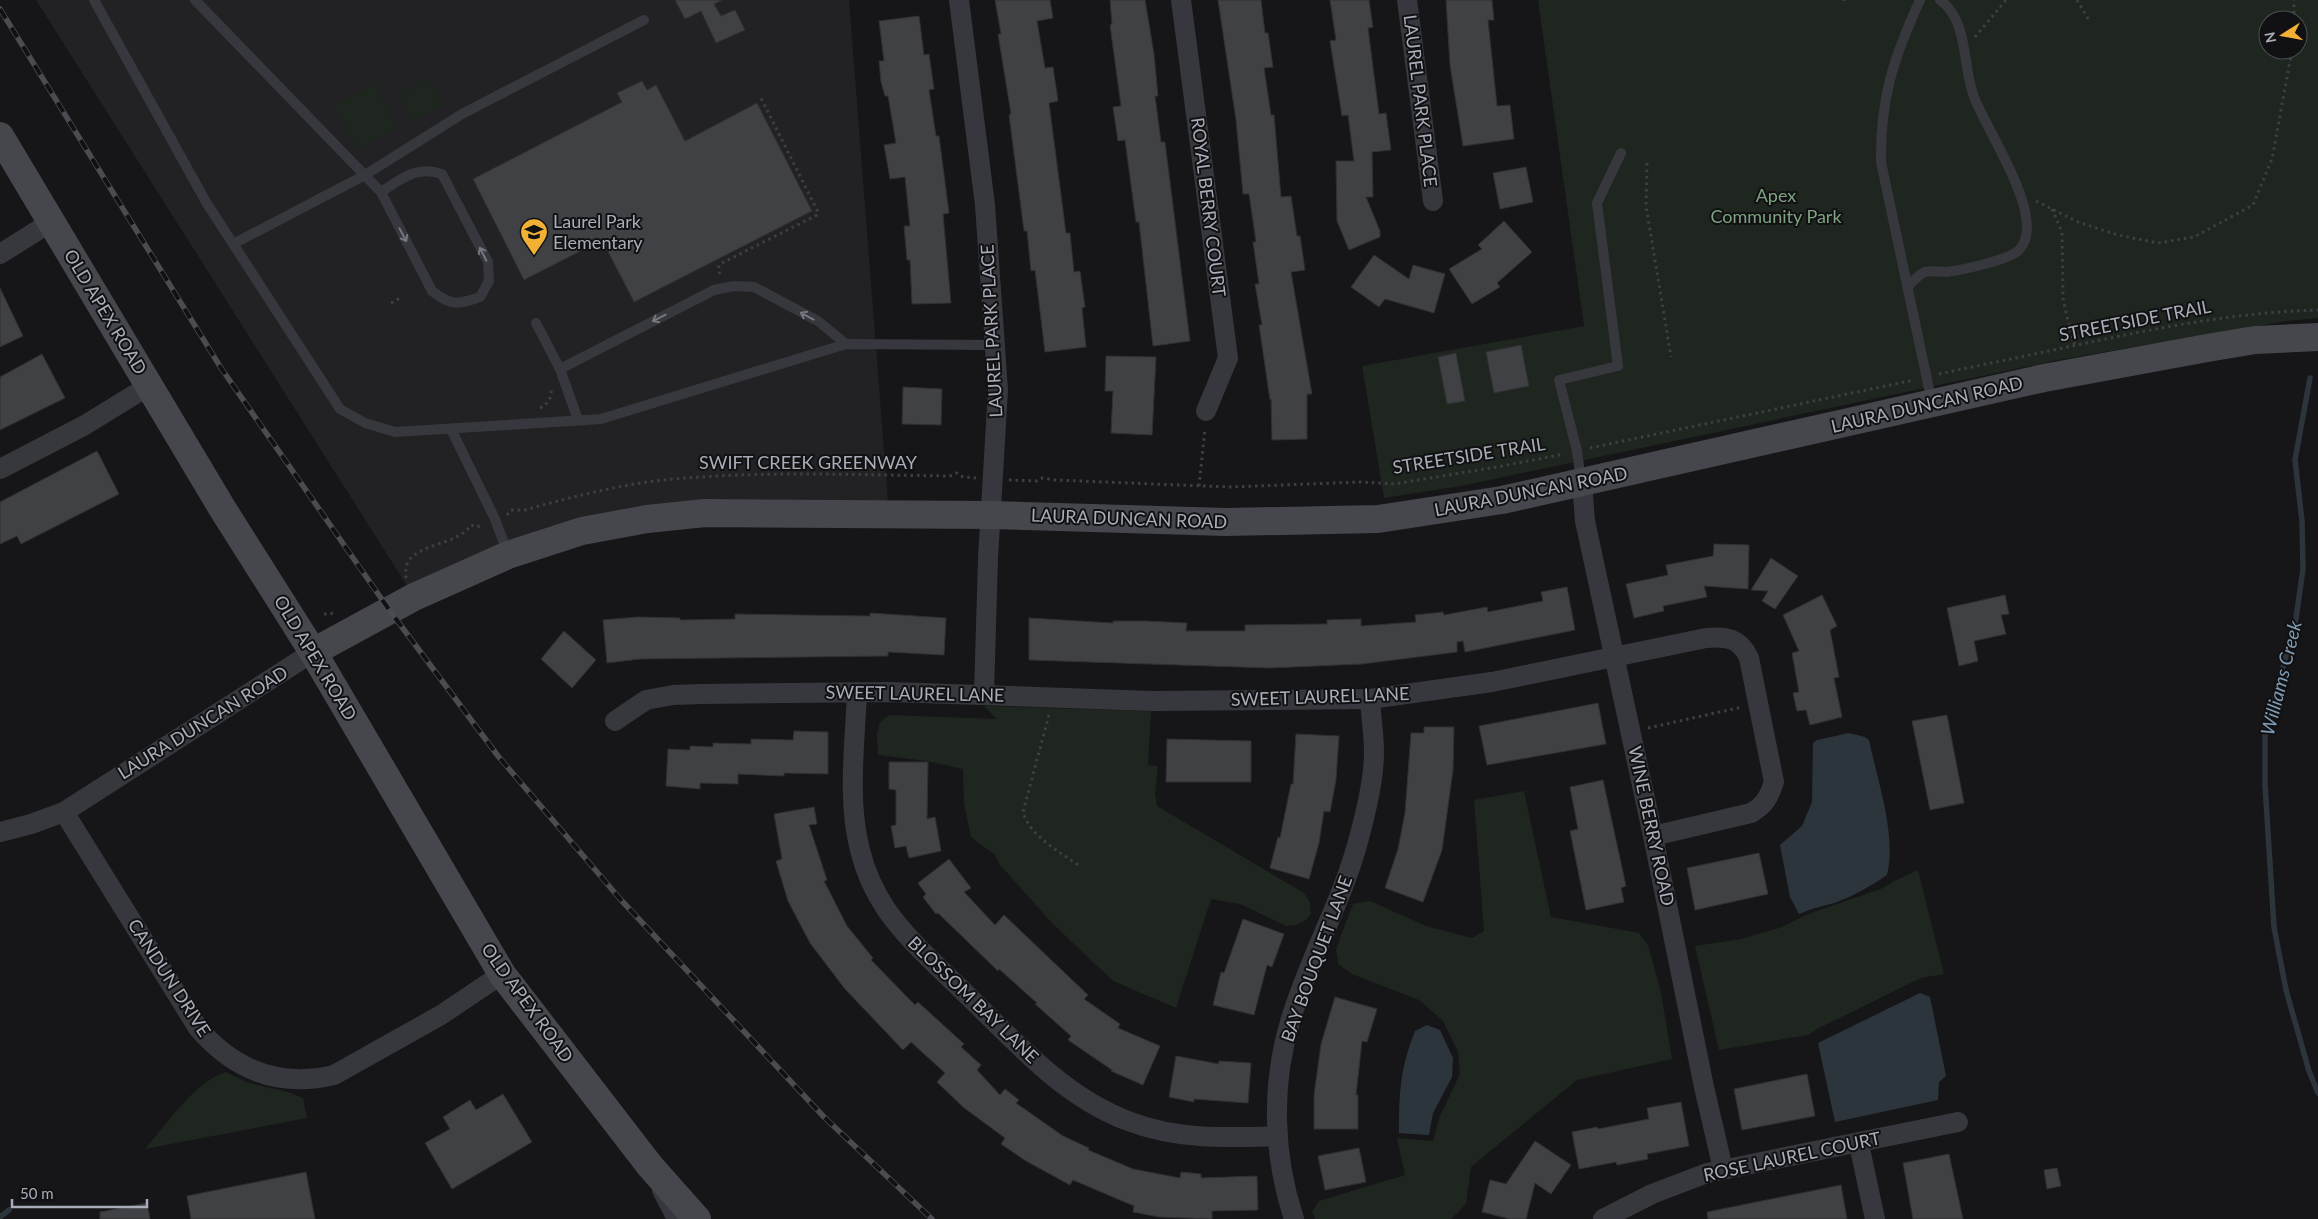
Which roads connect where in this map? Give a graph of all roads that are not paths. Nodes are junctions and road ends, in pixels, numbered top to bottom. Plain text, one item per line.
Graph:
1 (94, 0) edge
2 (195, 0) edge
3 (959, 0) edge
4 (1181, 0) edge
5 (1407, 0) edge
6 (1920, 0) edge
7 (1940, 0) edge
8 (644, 20) dead end
9 (0, 136) edge
10 (1621, 153) dead end
11 (365, 175) junction
12 (380, 192) junction
13 (1433, 201) dead end
14 (51, 222) junction
15 (233, 244) junction
16 (0, 254) edge
17 (1907, 287) junction
18 (536, 323) dead end
19 (2318, 337) edge
20 (846, 344) junction
21 (995, 345) junction
22 (560, 369) junction
23 (150, 385) junction
24 (1932, 404) junction
25 (1206, 411) road end
26 (578, 420) junction
27 (451, 428) junction
28 (0, 469) edge
29 (1582, 483) junction
30 (991, 515) junction
31 (508, 555) junction
32 (313, 652) junction
33 (1615, 658) junction
34 (856, 692) junction
35 (984, 694) junction
36 (1370, 699) junction
37 (614, 721) dead end
38 (64, 812) junction
39 (0, 832) edge
40 (1653, 836) junction
41 (502, 974) junction
42 (1958, 1122) dead end
43 (1277, 1136) junction
44 (1860, 1144) junction
45 (650, 1166) junction
46 (1723, 1169) junction
47 (677, 1219) edge
48 (697, 1219) edge
49 (1294, 1219) edge
50 (1603, 1219) edge
51 (1875, 1219) edge

1 - 15 lane
2 - 11 lane
3 - 21 street, LAUREL PARK PLACE
4 - 25 street, ROYAL BERRY COURT
5 - 13 street, LAUREL PARK PLACE
6 - 17 lane
7 - 17 lane
8 - 11 lane
9 - 14 street, OLD APEX ROAD
10 - 29 lane
11 - 12 lane
11 - 15 lane
12 -> 12 lane
14 - 16 street
14 - 23 street, OLD APEX ROAD
15 - 27 lane
17 - 24 lane
18 - 22 lane
19 - 24 street, LAURA DUNCAN ROAD
20 - 21 lane
20 -> 22 lane
20 - 26 lane
21 - 30 street, LAUREL PARK PLACE
22 - 26 lane
23 - 28 street
23 - 32 street, OLD APEX ROAD
24 - 29 street, LAURA DUNCAN ROAD
26 - 27 lane
27 - 31 lane
29 - 30 street, LAURA DUNCAN ROAD
29 - 33 street, WINE BERRY ROAD
30 - 31 street, LAURA DUNCAN ROAD
30 - 35 street, LAUREL PARK PLACE
31 - 32 street, LAURA DUNCAN ROAD
32 - 38 street, LAURA DUNCAN ROAD
32 - 41 street, OLD APEX ROAD
33 - 36 street, SWEET LAUREL LANE
33 - 40 street, WINE BERRY ROAD
33 - 40 street, SWEET LAUREL LANE
34 - 35 street, SWEET LAUREL LANE
34 - 37 street, SWEET LAUREL LANE
34 - 43 street, BLOSSOM BAY LANE
35 - 36 street, SWEET LAUREL LANE
36 - 43 street, BAY BOUQUET LANE
38 - 39 street, LAURA DUNCAN ROAD
38 - 41 street, CANDUN DRIVE
40 - 46 street, WINE BERRY ROAD
41 - 45 street, OLD APEX ROAD
42 - 44 street, ROSE LAUREL COURT
43 - 49 street, BAY BOUQUET LANE
44 - 46 street, ROSE LAUREL COURT
44 - 51 street
45 - 47 street
45 - 48 street, OLD APEX ROAD
46 - 50 street, ROSE LAUREL COURT

